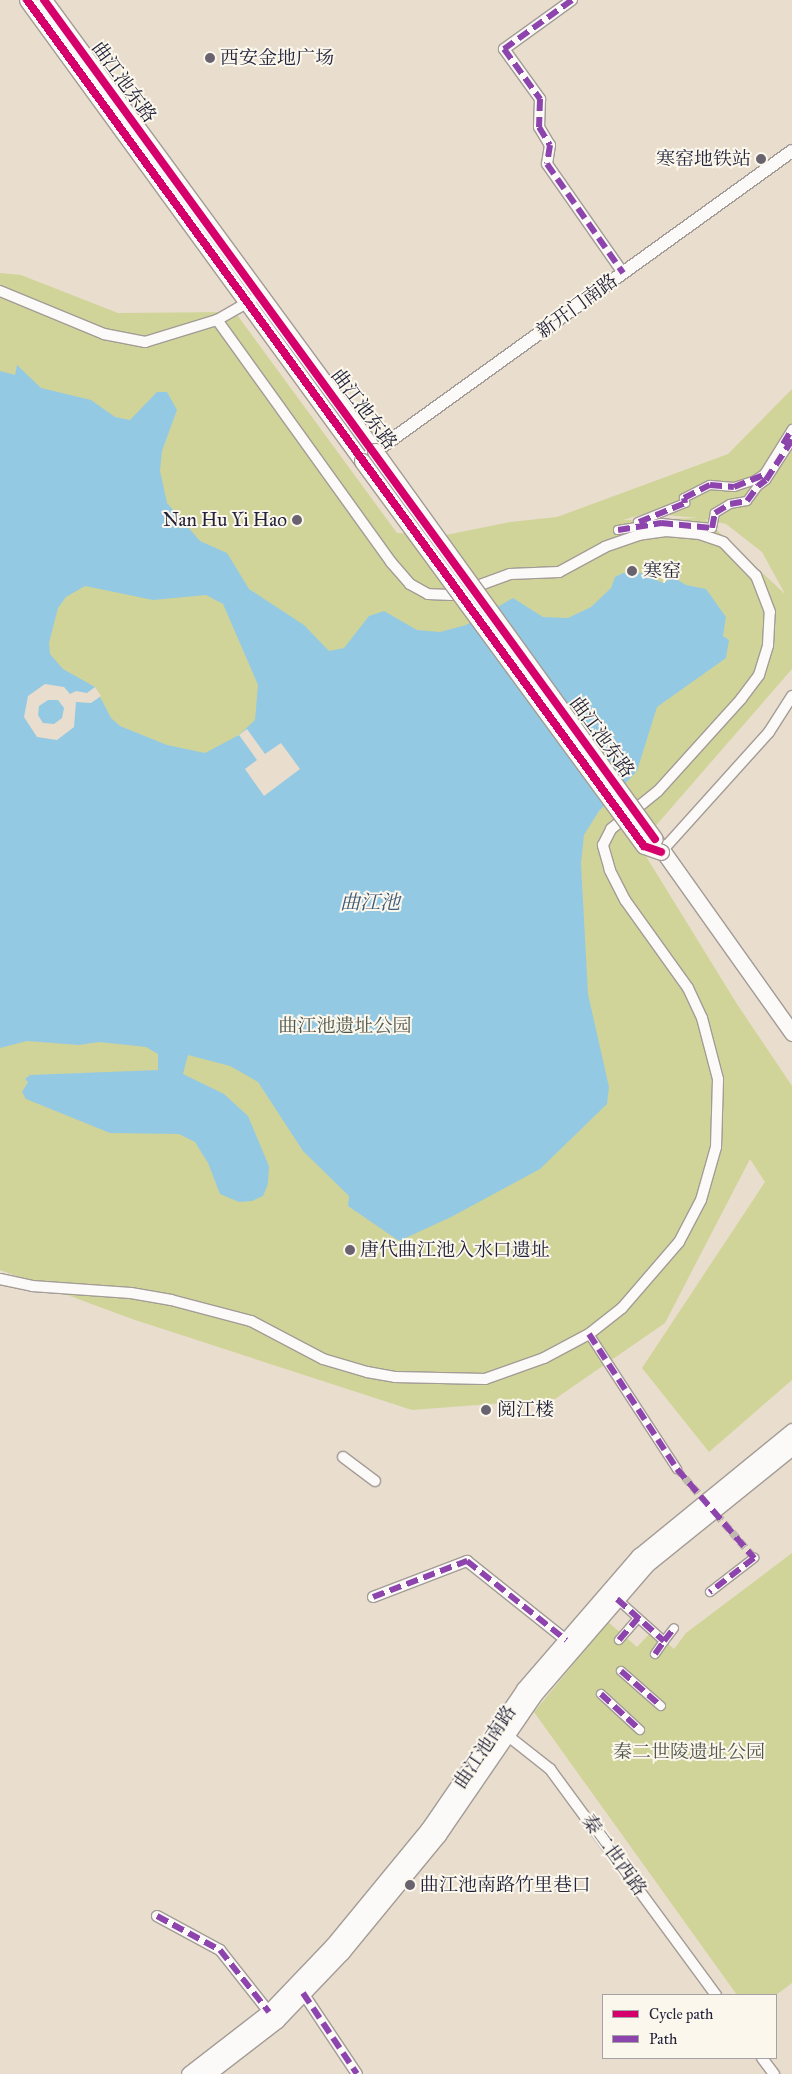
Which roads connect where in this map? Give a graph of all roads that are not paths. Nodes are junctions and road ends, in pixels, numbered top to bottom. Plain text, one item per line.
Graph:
1 (27, 0) edge
2 (44, 0) edge
3 (572, 0) edge
4 (792, 151) edge
5 (623, 273) junction
6 (0, 291) edge
7 (253, 299) junction
8 (217, 320) junction
9 (792, 429) edge
10 (792, 440) edge
11 (375, 451) junction
12 (362, 461) junction
13 (792, 696) edge
14 (658, 845) junction
15 (792, 1033) edge
16 (0, 1280) edge
17 (589, 1334) junction
18 (792, 1431) edge
19 (792, 1447) edge
20 (343, 1458) dead end
21 (677, 1469) tunnel mouth
22 (375, 1481) dead end
23 (754, 1558) dead end
24 (710, 1592) dead end
25 (373, 1597) dead end
26 (617, 1599) junction
27 (638, 1618) junction
28 (674, 1628) dead end
29 (566, 1640) junction
30 (618, 1640) dead end
31 (664, 1642) junction
32 (655, 1654) dead end
33 (621, 1671) dead end
34 (601, 1694) dead end
35 (661, 1706) dead end
36 (640, 1730) dead end
37 (503, 1732) junction
38 (157, 1916) dead end
39 (303, 1993) junction
40 (715, 1994) edge
41 (269, 2012) junction
42 (763, 2059) edge
43 (189, 2074) edge
44 (207, 2074) edge
45 (357, 2074) edge
46 (774, 2074) edge

1 - 7 main road, 曲江池东路
2 - 7 main road, 曲江池东路
3 - 5 street
4 - 5 street, 新开门南路
5 - 11 street, 新开门南路
6 - 8 street
7 - 8 street
7 - 11 main road, 曲江池东路
7 - 12 main road, 曲江池东路
8 - 17 street
9 - 10 street
11 - 12 street, 新开门南路
11 - 14 main road, 曲江池东路, bridge
12 - 14 main road, 曲江池东路, bridge
13 - 14 street
14 - 15 main road, 曲江池东路
16 - 17 street
17 - 21 street
18 - 29 main road, 曲江池南路
19 - 26 main road, 曲江池南路
20 - 22 street
23 - 24 street
25 - 29 street
26 - 27 street
26 - 37 main road, 曲江池南路
27 - 30 street
27 - 31 street
28 - 31 street
29 - 37 main road, 曲江池南路
31 - 32 street
33 - 35 street
34 - 36 street
37 - 39 main road, 曲江池南路
37 - 40 street, 秦二世西路
37 - 41 main road, 曲江池南路
38 - 41 street
39 - 44 main road, 曲江池南路
39 - 45 street
41 - 43 main road, 曲江池南路
42 - 46 street

